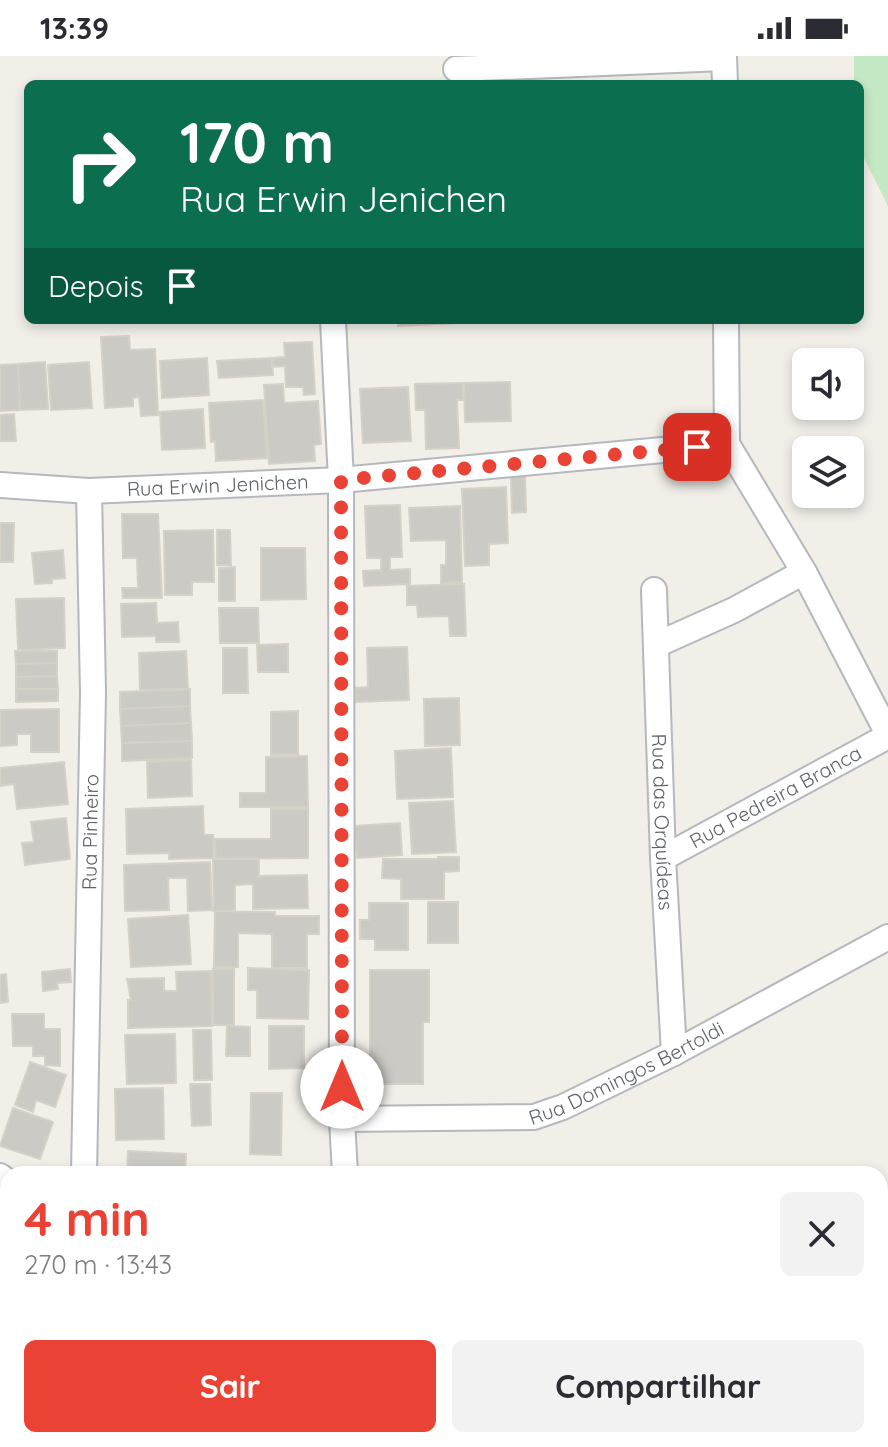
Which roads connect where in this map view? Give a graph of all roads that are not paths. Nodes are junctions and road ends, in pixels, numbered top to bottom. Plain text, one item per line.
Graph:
1 (724, 57) edge
2 (456, 70) edge
3 (725, 80) edge
4 (333, 324) edge
5 (726, 324) edge
6 (727, 444) junction
7 (341, 480) junction
8 (0, 485) edge
9 (89, 491) junction
10 (804, 572) junction
11 (654, 590) dead end
12 (656, 645) junction
13 (888, 735) edge
14 (663, 858) junction
15 (888, 937) edge
16 (674, 1053) junction
17 (342, 1119) junction
18 (84, 1166) edge
19 (345, 1166) edge

1 - 2 street
1 - 3 street
4 - 7 street
5 - 6 street
6 - 7 street, Rua Erwin Jenichen
6 - 10 street
7 - 9 street, Rua Erwin Jenichen
7 - 17 street
8 - 9 street, Rua Erwin Jenichen
9 - 18 street, Rua Pinheiro
10 - 12 street
10 - 13 street
11 - 12 street, Rua das Orquídeas
12 - 14 street, Rua das Orquídeas
13 - 14 street, Rua Pedreira Branca
14 - 16 street, Rua das Orquídeas
15 - 16 street, Rua Domingos Bertoldi
16 - 17 street, Rua Domingos Bertoldi
17 - 19 street

